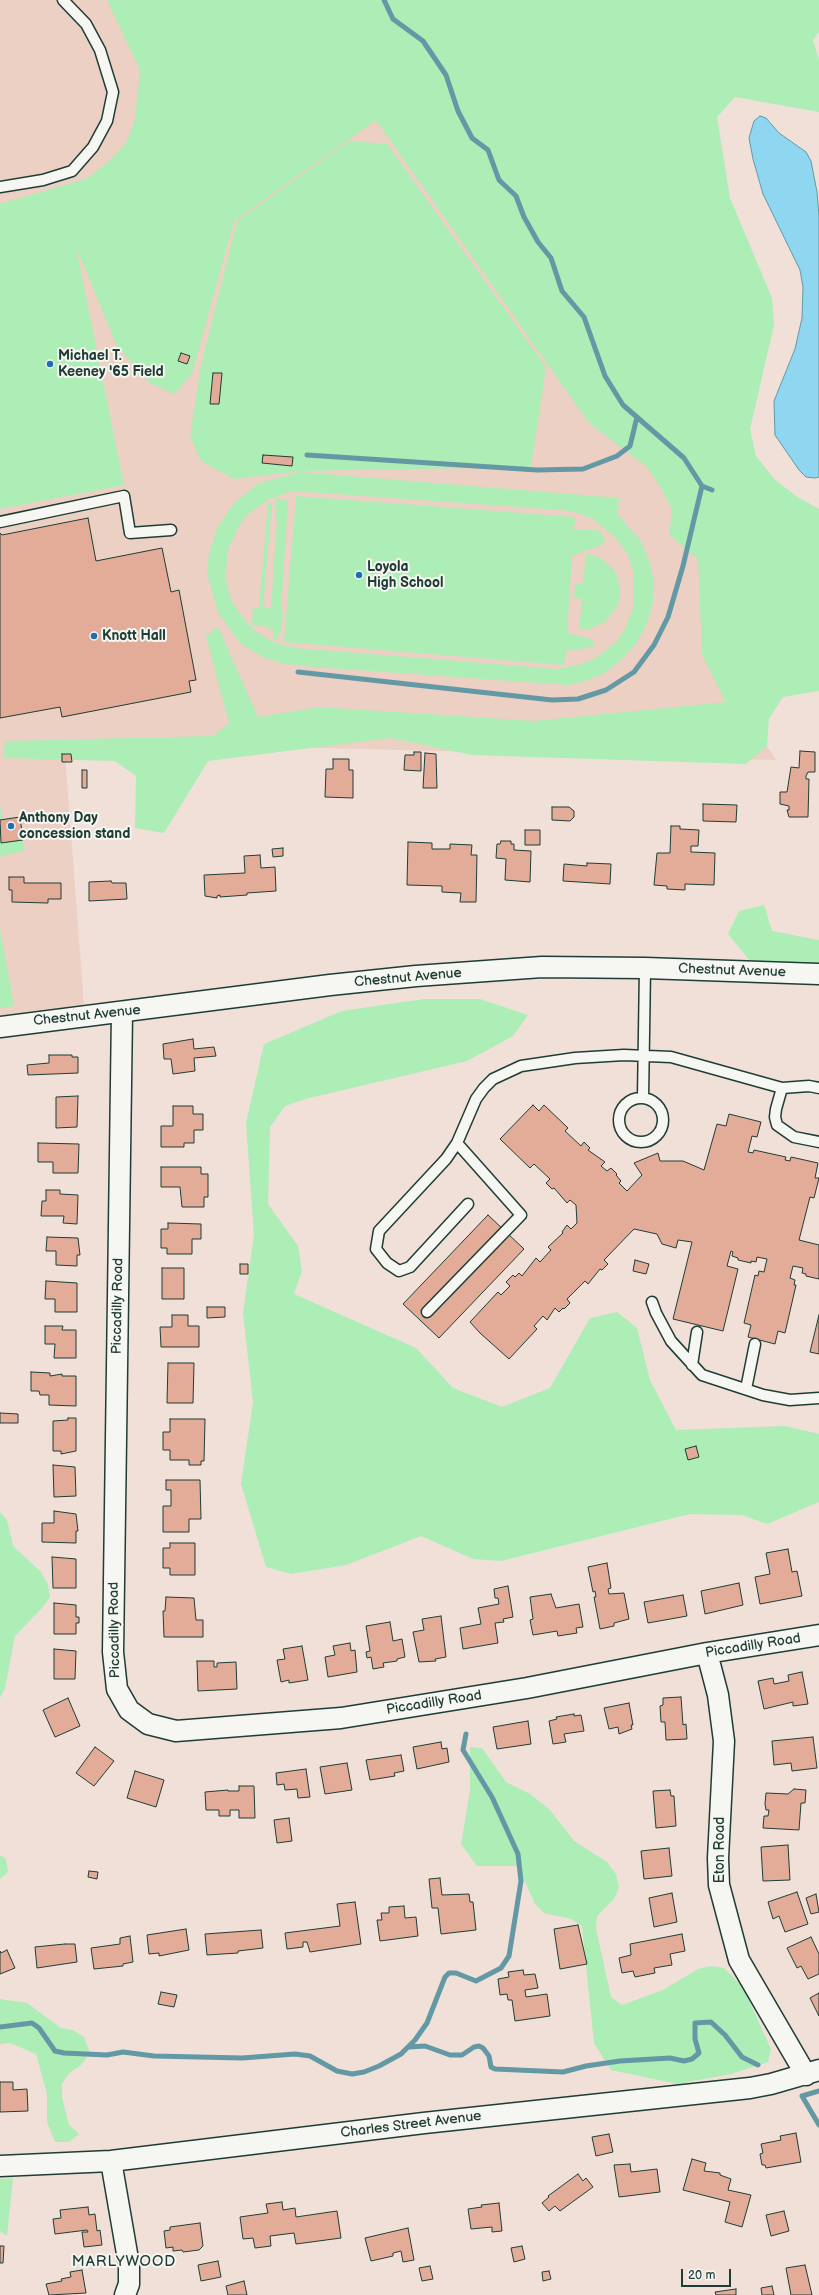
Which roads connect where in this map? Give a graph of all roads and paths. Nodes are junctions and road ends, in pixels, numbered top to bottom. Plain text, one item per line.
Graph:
1 (63, 0) edge
2 (0, 187) edge
3 (0, 522) edge
4 (171, 530) dead end
5 (645, 968) junction
6 (819, 974) edge
7 (122, 1012) junction
8 (0, 1027) edge
9 (644, 1056) junction
10 (782, 1088) junction
11 (819, 1088) edge
12 (643, 1098) junction
13 (819, 1142) edge
14 (457, 1143) junction
15 (468, 1204) dead end
16 (652, 1302) dead end
17 (427, 1312) dead end
18 (697, 1332) dead end
19 (755, 1344) dead end
20 (692, 1365) junction
21 (746, 1390) junction
22 (819, 1398) edge
23 (819, 1635) edge
24 (707, 1654) junction
25 (812, 2073) edge
26 (111, 2162) junction
27 (0, 2166) edge
28 (125, 2295) edge

1 - 2 lane
3 - 4 lane
5 - 6 street, Chestnut Avenue
5 - 7 street, Chestnut Avenue
5 - 9 lane
7 - 8 street, Chestnut Avenue
7 - 24 street, Piccadilly Road
9 - 10 lane
9 - 12 lane
9 - 14 lane
10 - 11 lane
10 - 13 lane
12 - 12 lane
14 - 15 lane
14 - 17 lane
16 - 20 lane
18 - 20 lane
19 - 21 lane
20 - 21 lane
21 - 22 lane
23 - 24 street, Piccadilly Road
24 - 25 street, Eton Road
25 - 26 street, Charles Street Avenue
26 - 27 street, Charles Street Avenue
26 - 28 street

